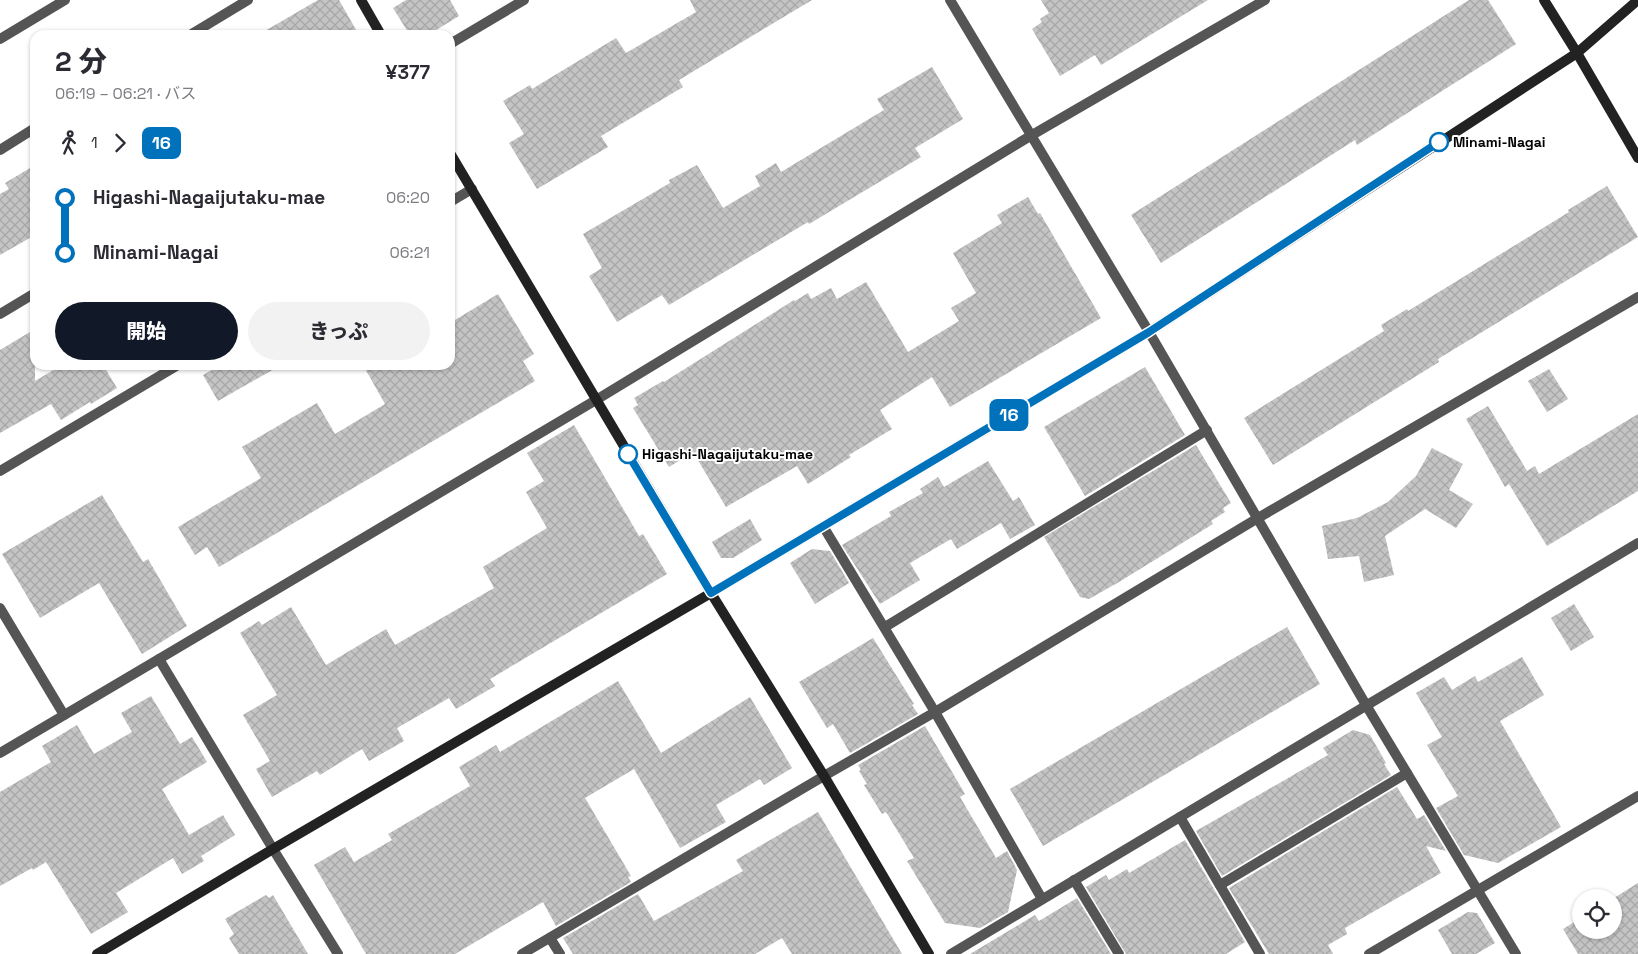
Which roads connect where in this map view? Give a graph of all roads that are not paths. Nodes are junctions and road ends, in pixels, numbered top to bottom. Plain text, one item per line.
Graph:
1 (65, 0) edge
2 (248, 0) edge
3 (361, 0) edge
4 (524, 0) edge
5 (950, 0) edge
6 (1265, 0) edge
7 (1544, 0) edge
8 (1638, 0) edge
9 (198, 30) edge
10 (378, 30) edge
11 (0, 39) edge
12 (455, 41) edge
13 (1577, 53) junction
14 (30, 131) edge
15 (1032, 135) junction
16 (0, 150) edge
17 (1638, 158) edge
18 (455, 161) edge
19 (472, 190) junction
20 (455, 199) edge
21 (30, 296) edge
22 (1638, 297) edge
23 (0, 314) edge
24 (1149, 332) junction
25 (170, 370) edge
26 (596, 400) junction
27 (1207, 430) junction
28 (0, 472) edge
29 (1258, 518) junction
30 (823, 526) junction
31 (1638, 543) edge
32 (711, 593) junction
33 (0, 608) edge
34 (884, 627) junction
35 (160, 659) junction
36 (1366, 705) junction
37 (935, 712) junction
38 (64, 715) junction
39 (0, 753) edge
40 (1407, 773) junction
41 (824, 776) junction
42 (1638, 796) edge
43 (1180, 817) junction
44 (273, 849) junction
45 (1074, 880) junction
46 (1220, 885) junction
47 (1478, 891) junction
48 (1042, 899) junction
49 (550, 938) junction
50 (97, 954) edge
51 (338, 954) edge
52 (522, 954) edge
53 (560, 954) edge
54 (928, 954) edge
55 (951, 954) edge
56 (1119, 954) edge
57 (1260, 954) edge
58 (1369, 954) edge
59 (1516, 954) edge

1 - 11 street
2 - 9 street
3 - 10 street
4 - 12 street
5 - 15 street
6 - 15 street
7 - 13 street
8 - 13 street
13 - 17 street
13 - 24 street
14 - 16 street
15 - 24 street
15 - 26 street
18 - 19 street
19 - 20 street
19 - 26 street
21 - 23 street
22 - 29 street
24 - 27 street
24 - 30 street
25 - 28 street
26 - 32 street
26 - 35 street
27 - 29 street
27 - 34 street
29 - 36 street
29 - 37 street
30 - 32 street
30 - 34 street
31 - 36 street
32 - 41 street
32 - 44 street
33 - 38 street
34 - 37 street
35 - 38 street
35 - 44 street
36 - 40 street
36 - 43 street
37 - 41 street
37 - 48 street
38 - 39 street
40 - 46 street
40 - 47 street
41 - 49 street
41 - 54 street
42 - 47 street
43 - 45 street
43 - 46 street
44 - 50 street
44 - 51 street
45 - 48 street
45 - 56 street
46 - 57 street
47 - 58 street
47 - 59 street
48 - 55 street
49 - 52 street
49 - 53 street

